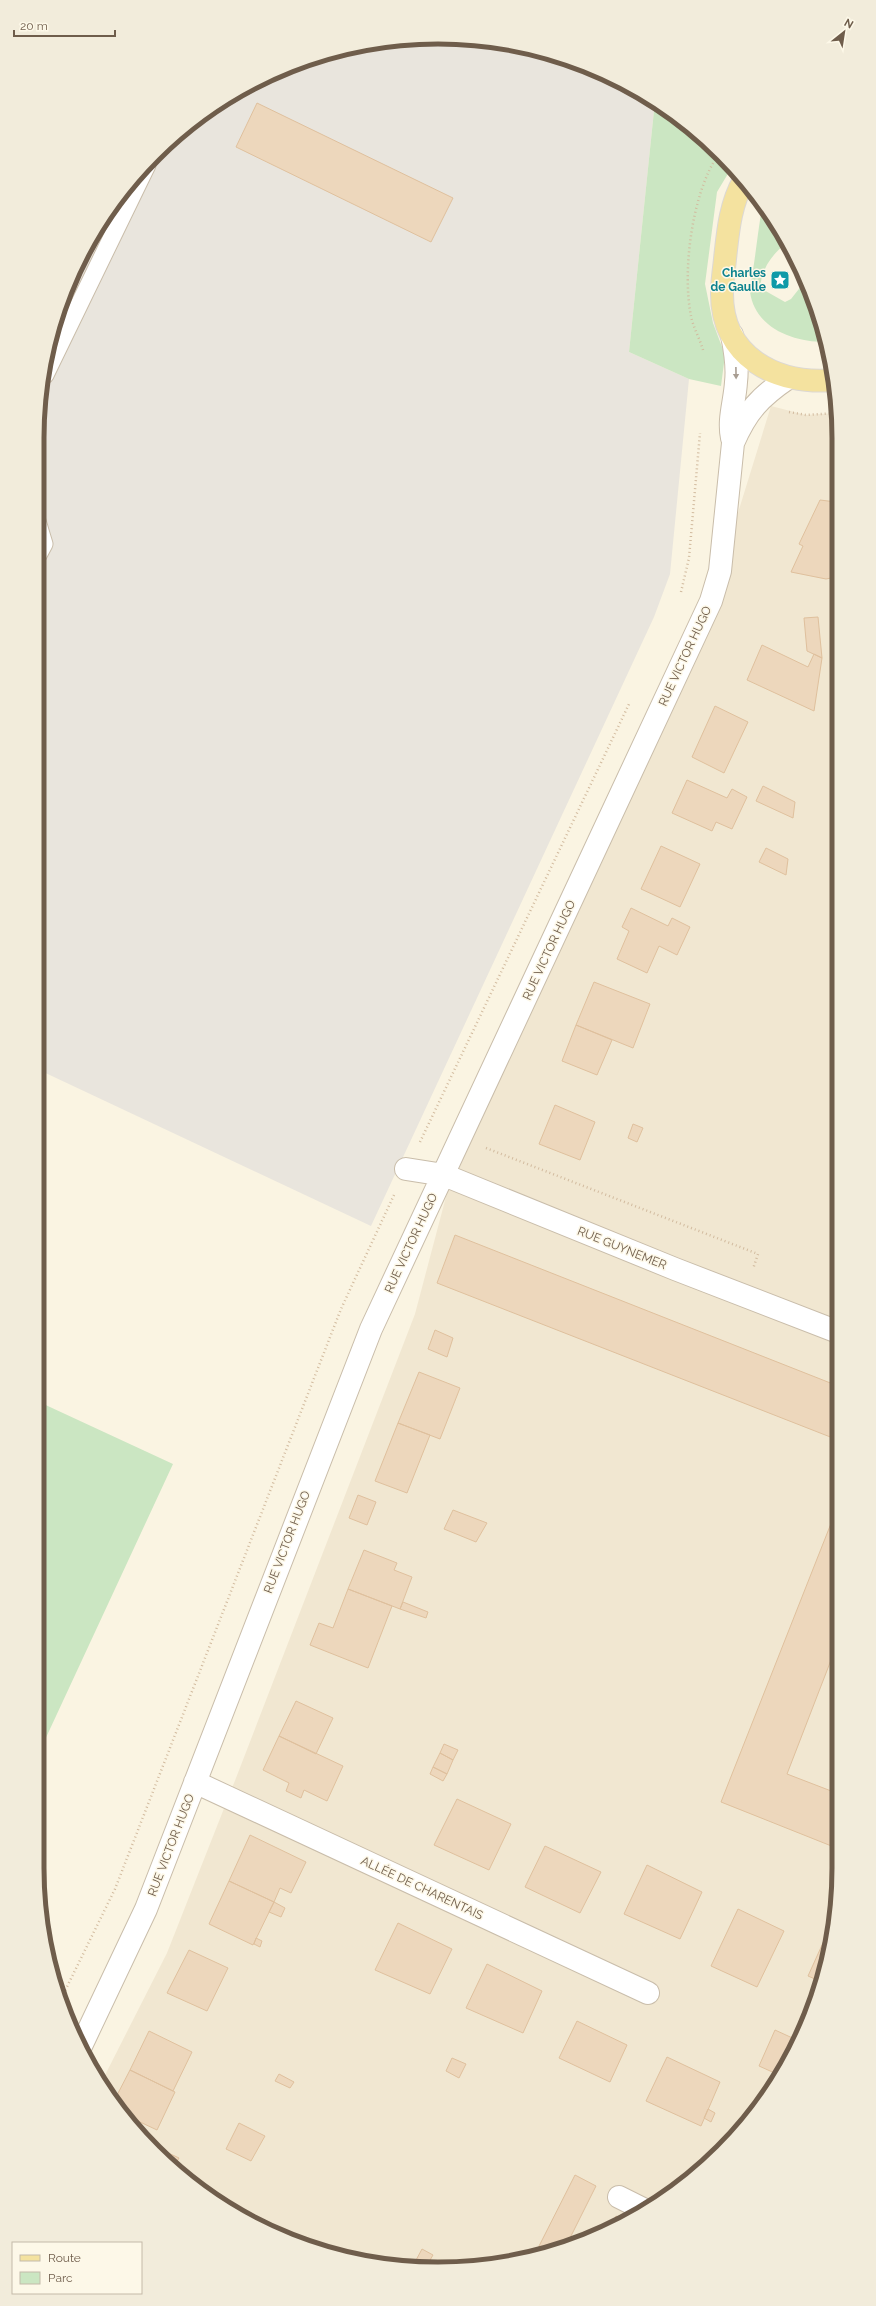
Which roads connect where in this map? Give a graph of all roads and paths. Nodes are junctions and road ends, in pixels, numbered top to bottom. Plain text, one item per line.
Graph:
1 (716, 158) edge
2 (139, 182) edge
3 (741, 186) edge
4 (688, 293) dead end
5 (732, 335) junction
6 (52, 360) edge
7 (788, 378) junction
8 (828, 381) edge
9 (784, 410) dead end
10 (831, 413) edge
11 (733, 443) junction
12 (428, 1126) dead end
13 (461, 1140) junction
14 (406, 1169) dead end
15 (444, 1175) junction
16 (743, 1295) junction
17 (832, 1330) edge
18 (195, 1782) junction
19 (648, 1993) dead end
20 (84, 2040) edge
21 (619, 2197) dead end
22 (639, 2207) edge

1 - 4 path
2 - 6 lane
3 - 5 main road
5 - 7 main road
5 -> 11 street, RUE VICTOR HUGO
7 - 8 main road
7 - 11 street, RUE VICTOR HUGO
9 - 10 path
11 - 13 street, RUE VICTOR HUGO
12 - 13 path
13 - 15 street, RUE VICTOR HUGO
13 - 16 path
14 - 15 street, RUE GUYNEMER
15 - 16 street, RUE GUYNEMER
15 - 18 street, RUE VICTOR HUGO
16 - 17 street, RUE GUYNEMER
18 - 19 street, ALLÉE DE CHARENTAIS
18 - 20 street, RUE VICTOR HUGO
21 - 22 street

